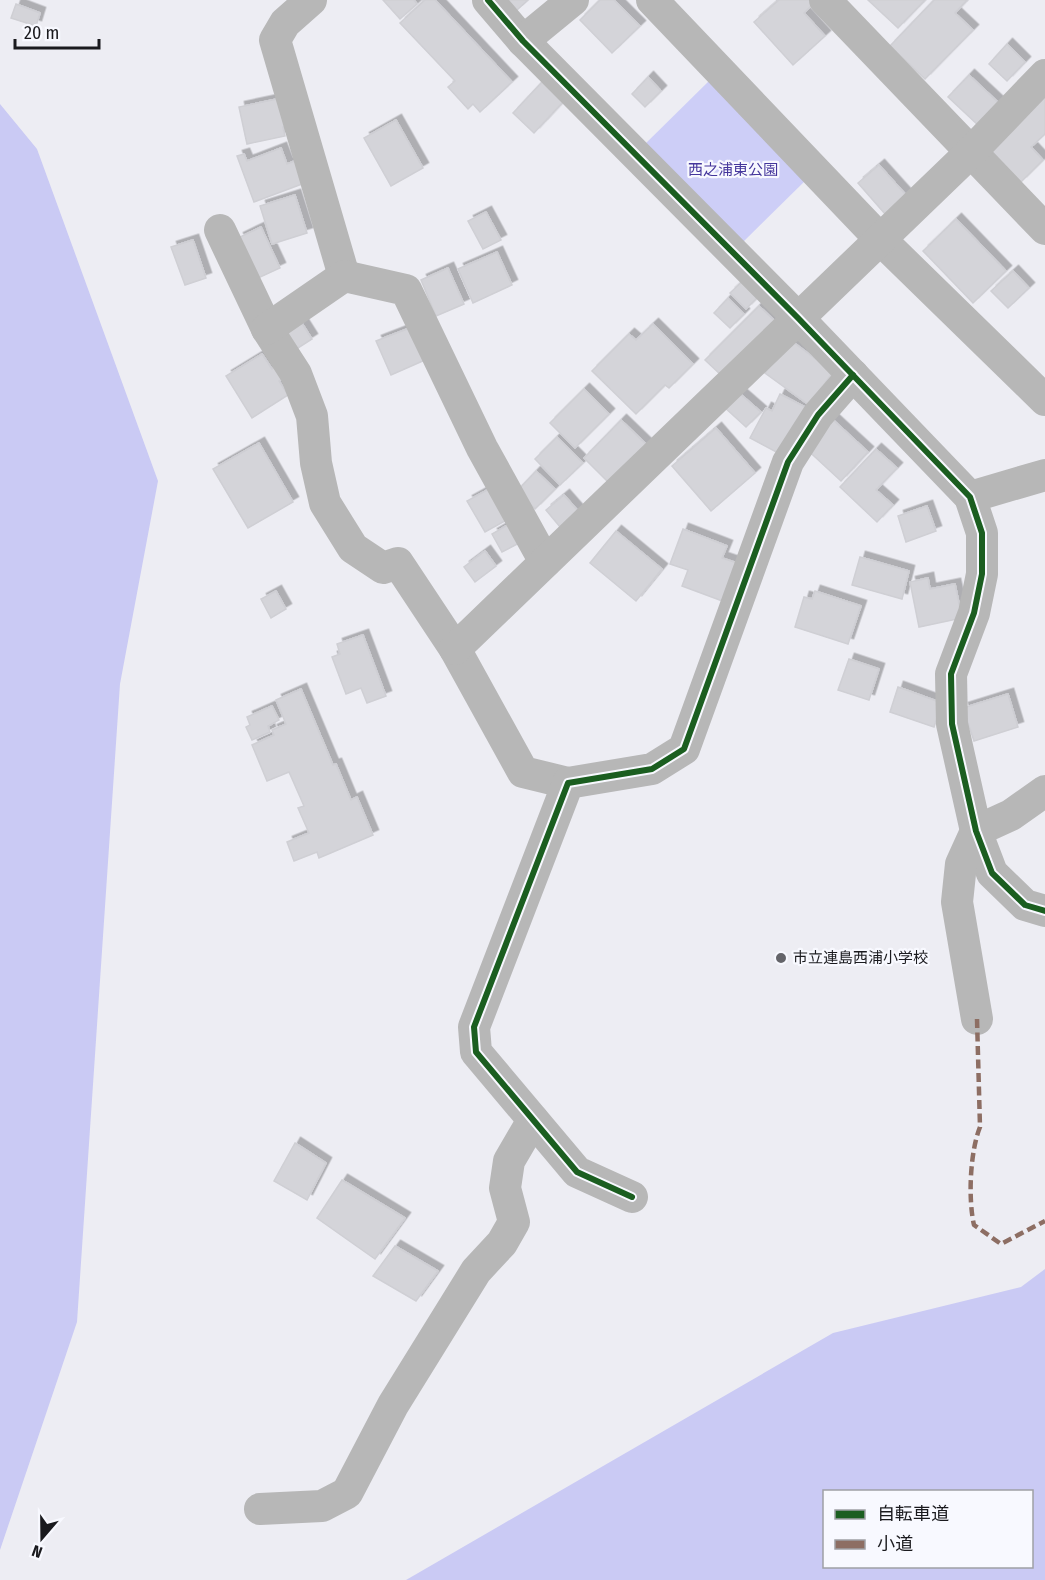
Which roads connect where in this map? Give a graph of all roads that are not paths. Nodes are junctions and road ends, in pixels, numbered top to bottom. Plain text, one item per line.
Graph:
1 (311, 0) edge
2 (488, 0) edge
3 (573, 0) edge
4 (651, 0) edge
5 (825, 0) edge
6 (523, 41) junction
7 (1045, 75) edge
8 (971, 152) junction
9 (1045, 229) edge
10 (220, 230) dead end
11 (880, 239) junction
12 (344, 276) junction
13 (798, 318) junction
14 (267, 329) junction
15 (853, 375) junction
16 (1045, 400) edge
17 (1045, 475) edge
18 (970, 497) junction
19 (545, 562) junction
20 (455, 649) junction
21 (568, 783) junction
22 (1045, 791) edge
23 (976, 831) junction
24 (1045, 911) edge
25 (977, 1020) dead end
26 (533, 1120) junction
27 (632, 1197) dead end
28 (260, 1509) dead end

1 - 12 street
2 - 6 street
3 - 6 street
4 - 11 street
5 - 8 street
6 - 13 street
7 - 8 street
8 - 9 street
8 - 11 street
10 - 14 street
11 - 13 street
11 - 16 street
12 - 14 street
12 - 19 street
13 - 15 street
13 - 19 street
14 - 20 street
15 - 18 street
15 - 21 street
17 - 18 street
18 - 23 street
19 - 20 street
20 - 21 street
21 - 26 street
22 - 23 street
23 - 24 street
23 - 25 street
26 - 27 street
26 - 28 street

